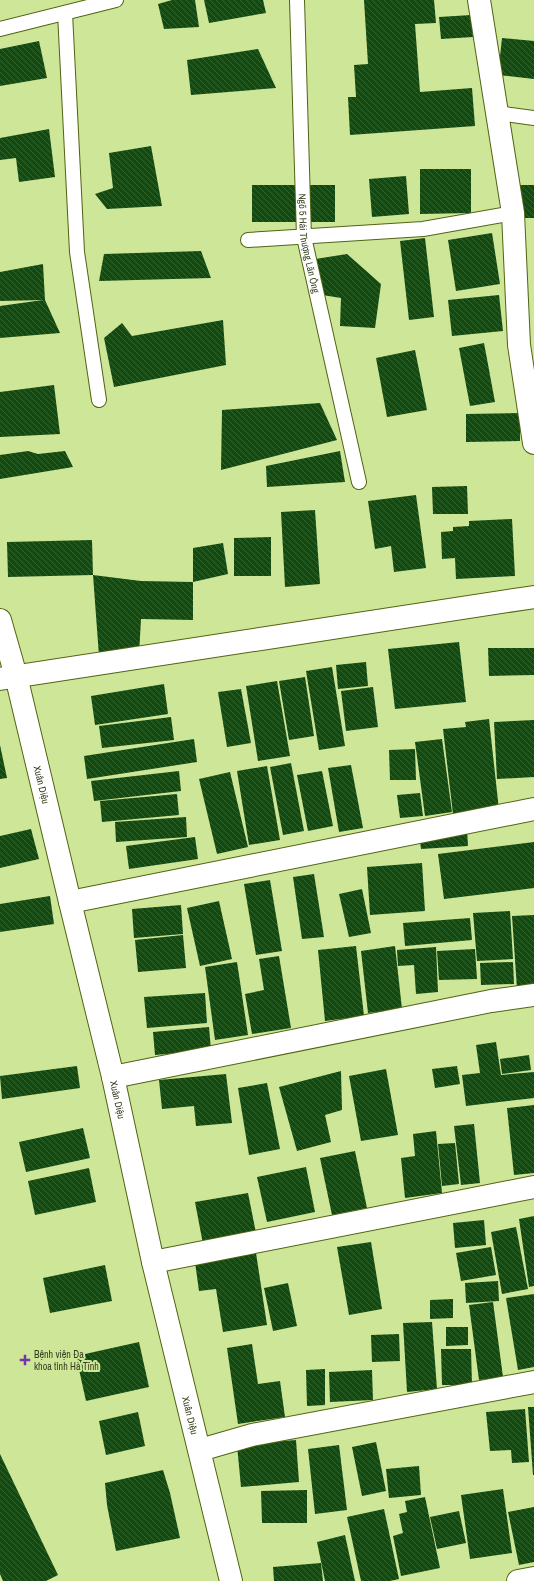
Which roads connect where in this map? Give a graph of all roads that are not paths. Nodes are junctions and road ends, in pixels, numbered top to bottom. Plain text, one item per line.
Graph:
1 (116, 0) edge
2 (296, 0) edge
3 (479, 0) edge
4 (65, 13) junction
5 (0, 29) edge
6 (497, 113) junction
7 (534, 118) edge
8 (513, 213) junction
9 (304, 237) junction
10 (248, 240) dead end
11 (99, 400) dead end
12 (534, 443) edge
13 (359, 482) dead end
14 (534, 597) edge
15 (0, 620) edge
16 (8, 678) edge
17 (534, 810) edge
18 (70, 902) junction
19 (534, 995) edge
20 (113, 1077) junction
21 (534, 1187) edge
22 (153, 1262) junction
23 (534, 1382) edge
24 (200, 1450) junction
25 (534, 1578) edge
26 (230, 1581) edge
27 (518, 1581) edge

1 - 4 lane
2 - 9 lane, Ngõ 5 Hải Thượng Lãn Ông
3 - 6 street
4 - 5 lane
4 - 11 lane
6 - 7 lane
6 - 8 street
8 - 9 lane
8 - 12 street
9 - 10 lane
9 - 13 lane, Ngõ 5 Hải Thượng Lãn Ông
14 - 16 street
15 - 16 street, Xuân Diệu
16 - 18 street, Xuân Diệu
17 - 18 street
18 - 20 street, Xuân Diệu
19 - 20 street
20 - 22 street, Xuân Diệu
21 - 22 street
22 - 24 street, Xuân Diệu
23 - 24 street
24 - 26 street, Xuân Diệu
25 - 27 street

